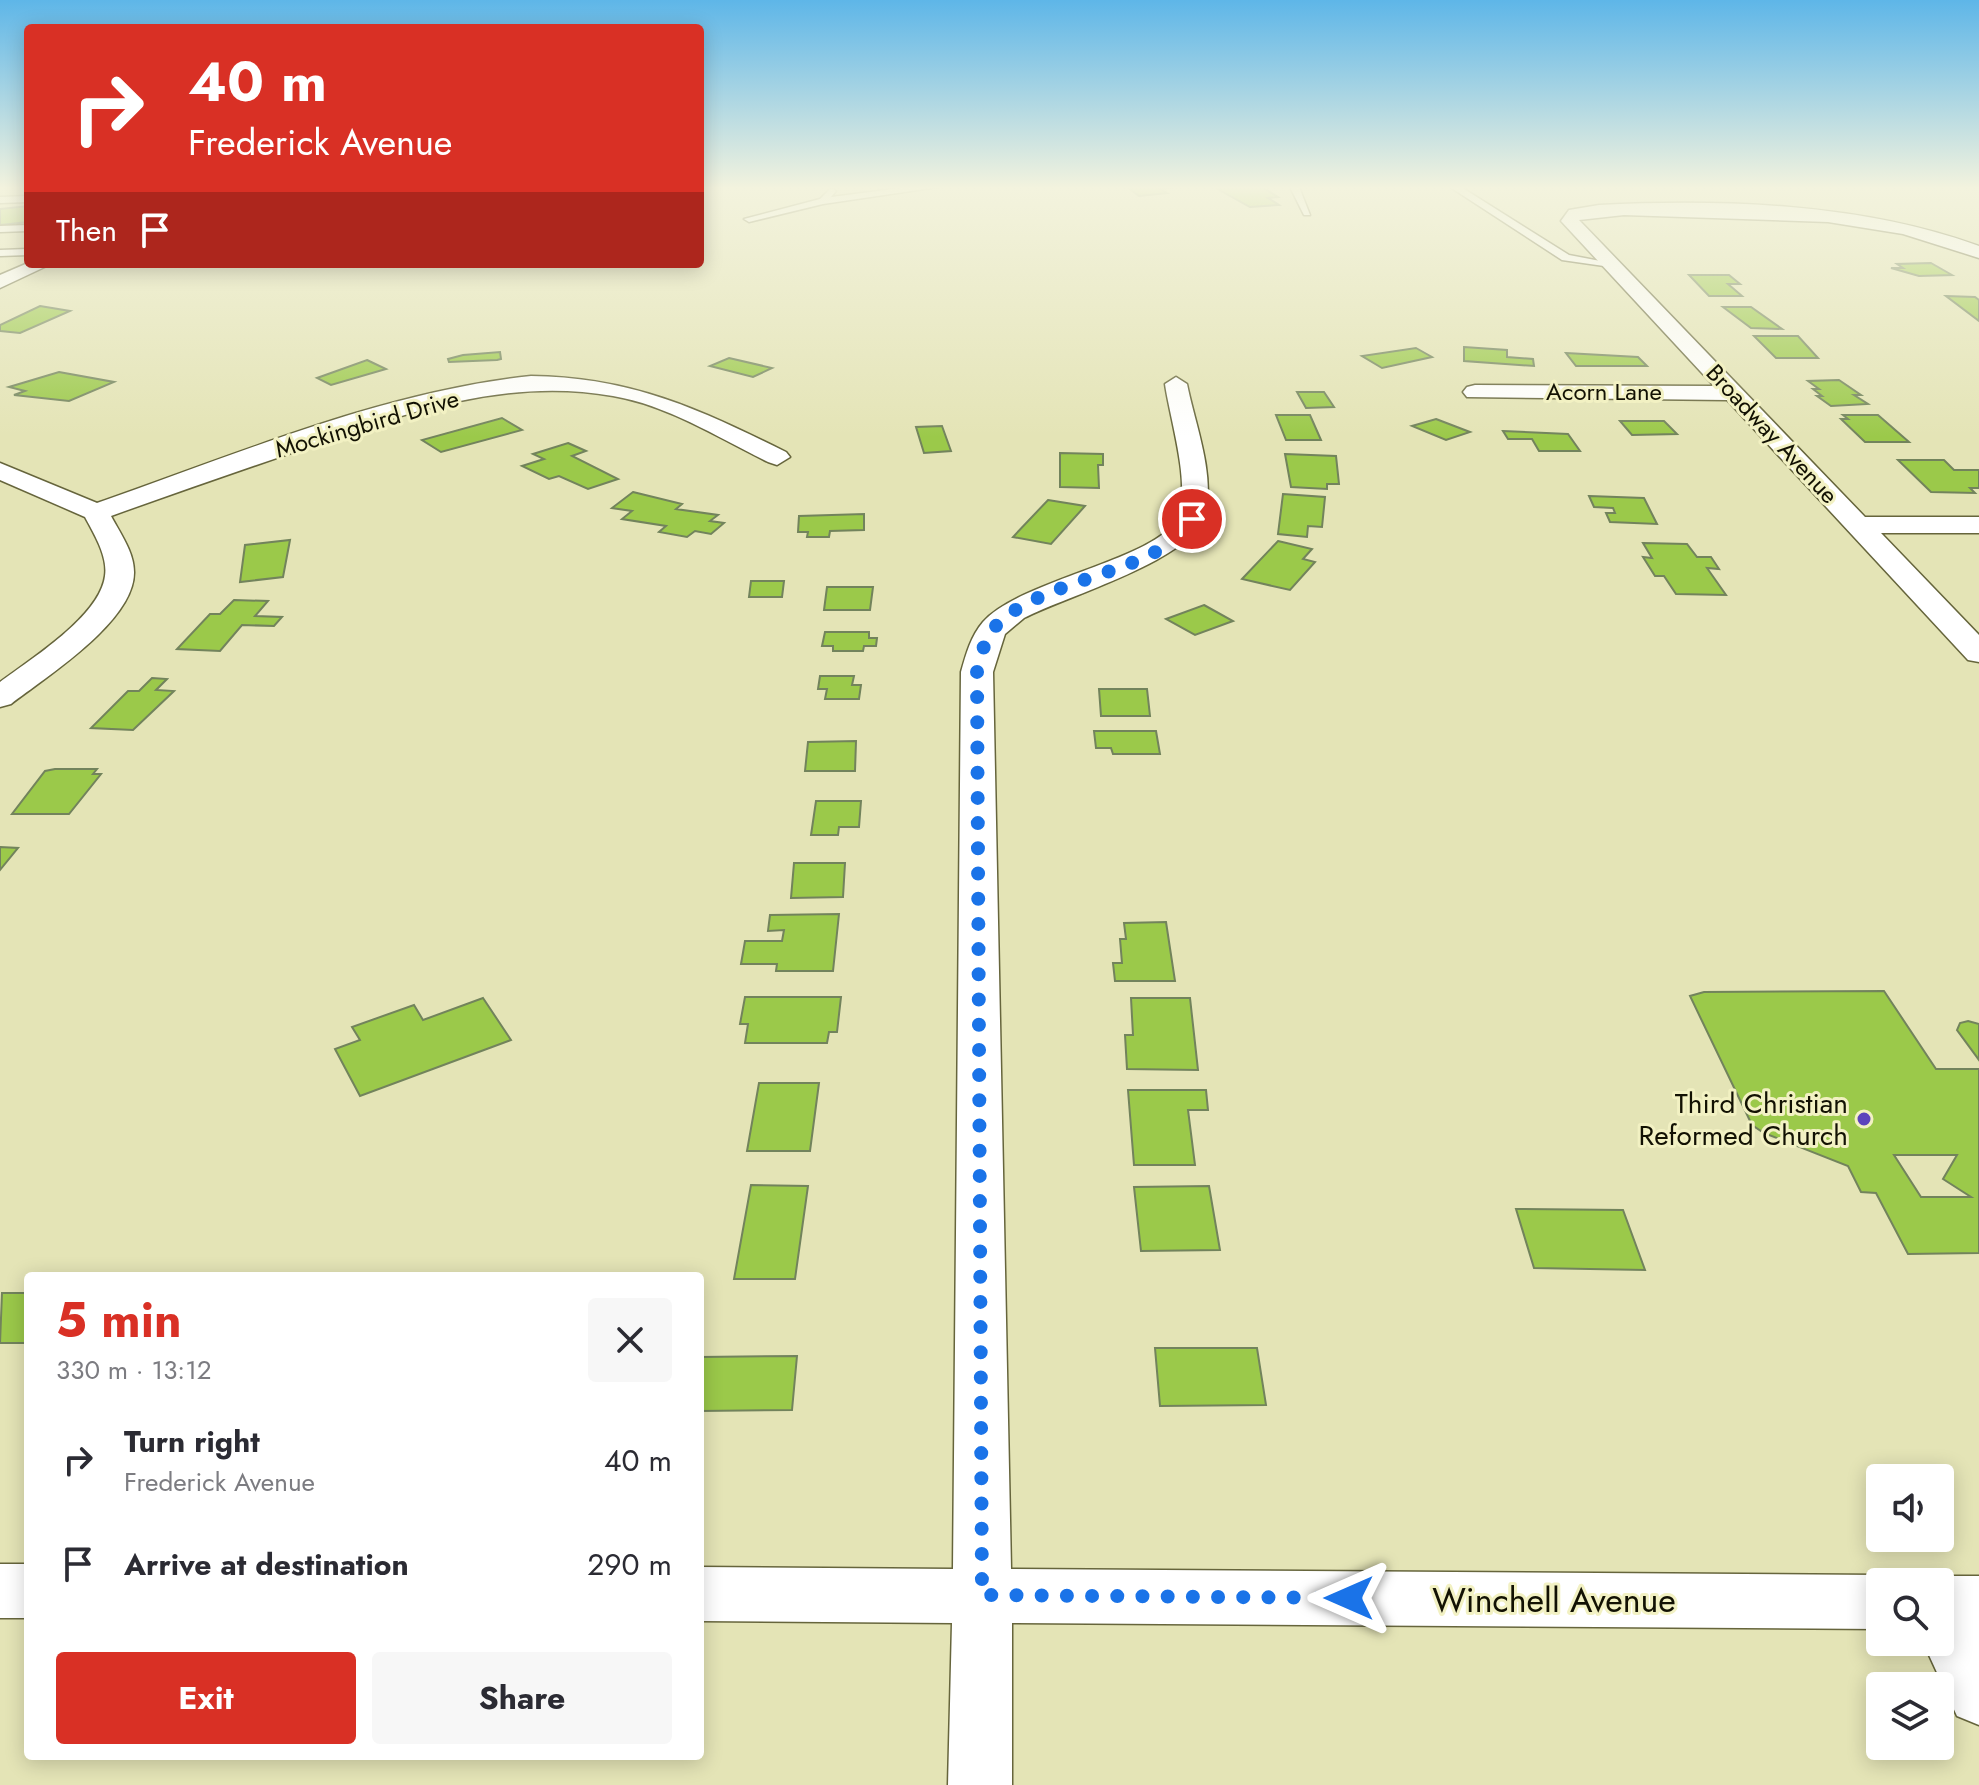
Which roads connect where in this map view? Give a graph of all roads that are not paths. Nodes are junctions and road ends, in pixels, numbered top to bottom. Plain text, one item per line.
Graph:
1 (27, 270) edge
2 (1617, 270) edge
3 (0, 282) edge
4 (1176, 384) dead end
5 (1475, 392) dead end
6 (1733, 393) junction
7 (777, 457) dead end
8 (0, 471) edge
9 (96, 512) junction
10 (1858, 525) junction
11 (1979, 525) edge
12 (1979, 653) edge
13 (0, 697) edge
14 (0, 1591) edge
15 (24, 1591) edge
16 (704, 1594) edge
17 (982, 1595) junction
18 (1866, 1602) edge
19 (1954, 1603) edge
20 (1979, 1603) edge
21 (1954, 1643) edge
22 (1979, 1695) edge
23 (980, 1785) edge

1 - 3 street
2 - 6 street, Broadway Avenue
4 - 17 street
5 - 6 street, Acorn Lane
6 - 10 street, Broadway Avenue
7 - 9 street, Mockingbird Drive
8 - 9 street
9 - 13 street
10 - 11 street
10 - 12 street, Broadway Avenue
14 - 15 street
16 - 17 street, Winchell Avenue
17 - 18 street, Winchell Avenue
17 - 23 street
19 - 20 street
21 - 22 street

